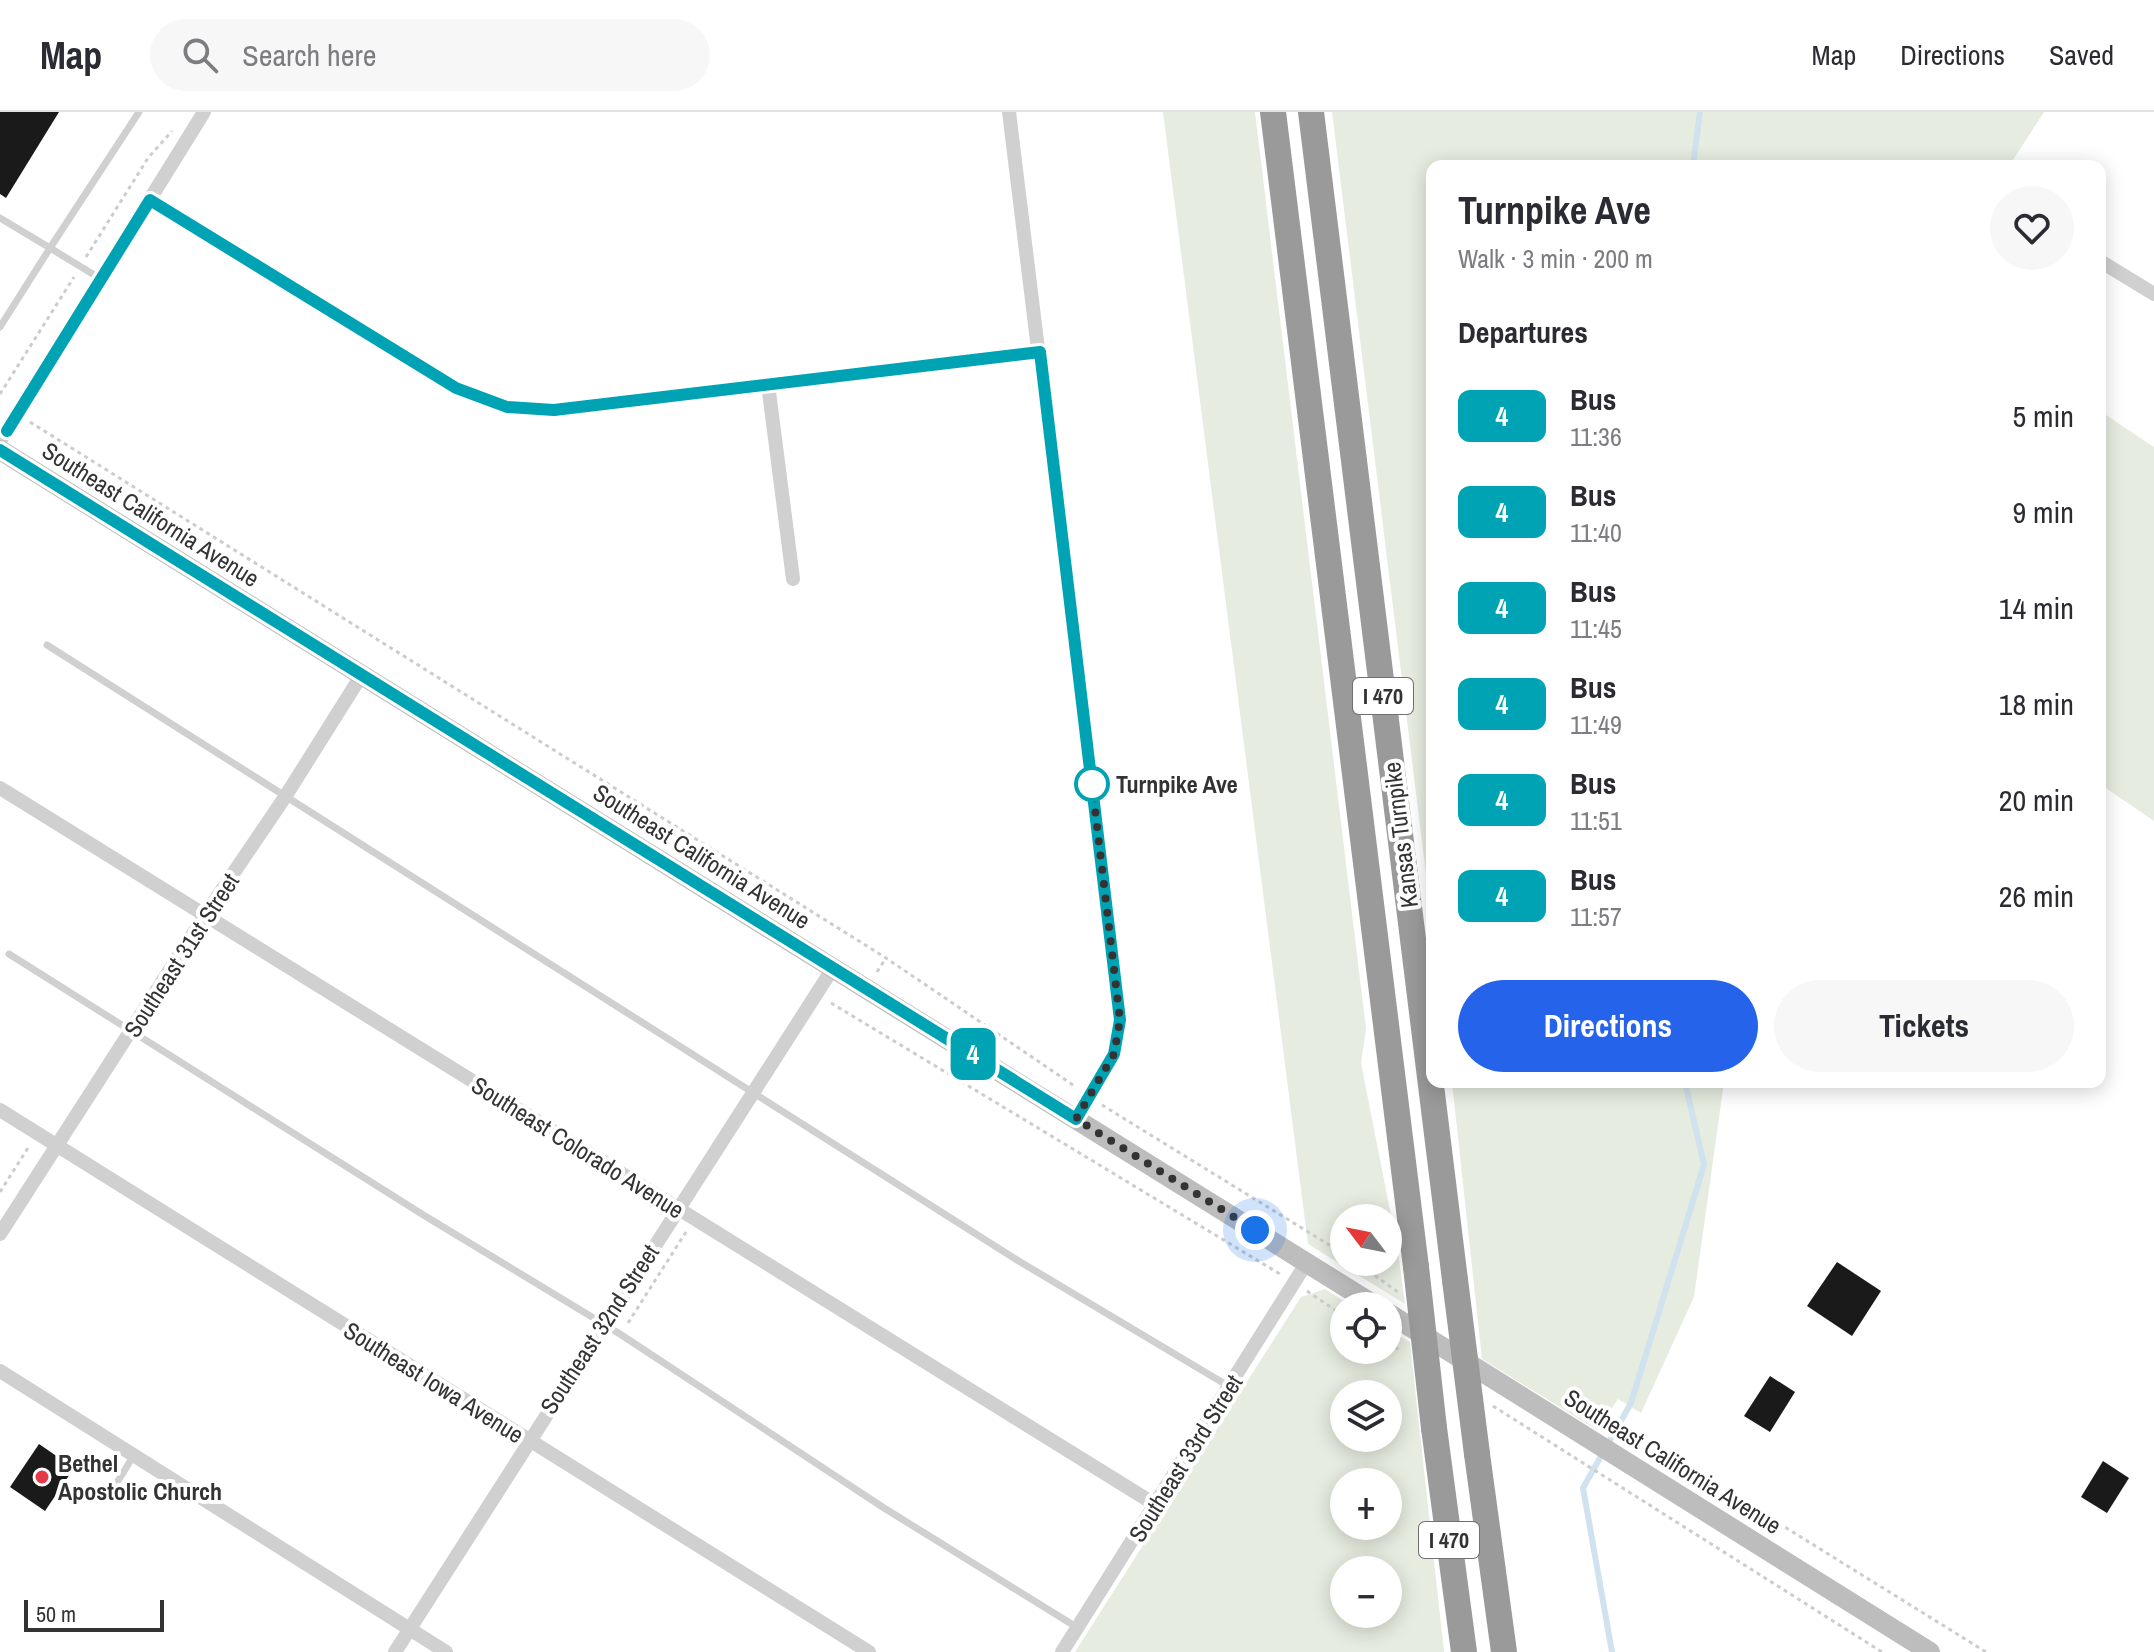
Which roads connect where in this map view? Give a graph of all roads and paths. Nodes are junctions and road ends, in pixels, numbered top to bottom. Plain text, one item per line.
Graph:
1 (139, 112) edge
2 (204, 112) edge
3 (1009, 112) edge
4 (1273, 112) edge
5 (1311, 112) edge
6 (173, 129) dead end
7 (150, 200) junction
8 (0, 218) edge
9 (50, 248) junction
10 (2106, 265) edge
11 (80, 266) junction
12 (101, 279) junction
13 (2154, 294) edge
14 (0, 327) edge
15 (1040, 352) junction
16 (768, 384) junction
17 (0, 394) edge
18 (28, 421) dead end
19 (0, 441) edge
20 (0, 450) edge
21 (793, 579) dead end
22 (47, 645) dead end
23 (361, 676) junction
24 (0, 788) edge
25 (285, 797) junction
26 (205, 915) junction
27 (9, 954) dead end
28 (833, 968) junction
29 (849, 1015) dead end
30 (131, 1031) junction
31 (1426, 1045) edge
32 (1431, 1088) edge
33 (753, 1092) junction
34 (1089, 1097) junction
35 (0, 1110) edge
36 (1076, 1119) junction
37 (36, 1133) junction
38 (57, 1146) junction
39 (0, 1192) edge
40 (677, 1208) junction
41 (0, 1234) edge
42 (1330, 1245) edge
43 (1307, 1262) junction
44 (1294, 1283) junction
45 (1354, 1292) edge
46 (1330, 1307) edge
47 (1402, 1322) edge
48 (603, 1324) junction
49 (0, 1371) edge
50 (1230, 1387) junction
51 (527, 1441) junction
52 (1639, 1449) dead end
53 (134, 1455) junction
54 (1584, 1461) dead end
55 (113, 1489) dead end
56 (1156, 1505) junction
57 (1078, 1628) junction
58 (409, 1630) junction
59 (395, 1652) edge
60 (446, 1652) edge
61 (869, 1652) edge
62 (1062, 1652) edge
63 (1464, 1652) edge
64 (1504, 1652) edge
65 (1882, 1652) edge
66 (1930, 1652) edge
67 (1986, 1652) edge

1 - 9 lane
2 - 7 street
3 - 15 street
4 - 63 highway, Kansas Turnpike / I 470, bridge
5 - 31 highway, Kansas Turnpike / I 470, bridge
6 - 11 path
7 - 12 street
7 - 16 street
8 - 9 lane
9 - 11 lane
9 - 14 lane
10 - 13 street
11 - 12 lane
11 - 17 path
12 - 19 street
15 - 16 street
15 - 34 street
16 - 21 street
18 - 34 path
20 - 23 main road, Southeast California Avenue
22 - 25 lane
23 - 25 street, Southeast 31st Street
23 - 28 main road, Southeast California Avenue
24 - 26 street, Southeast Colorado Avenue
25 - 26 street, Southeast 31st Street
25 - 33 lane
26 - 30 street, Southeast 31st Street
26 - 40 street, Southeast Colorado Avenue
27 - 30 lane
28 - 33 street, Southeast 32nd Street
28 - 36 main road, Southeast California Avenue
29 - 44 path
30 - 38 street, Southeast 31st Street
30 - 48 lane
32 - 64 highway, Kansas Turnpike / I 470, bridge
33 - 40 street, Southeast 32nd Street
33 - 50 lane
34 - 36 street
34 - 42 path
35 - 37 street, Southeast Iowa Avenue
36 - 43 main road, Southeast California Avenue
37 - 38 street, Southeast Iowa Avenue
37 - 39 path
38 - 41 street, Southeast 31st Street
38 - 51 street, Southeast Iowa Avenue
40 - 48 street, Southeast 32nd Street
40 - 56 street, Southeast Colorado Avenue
43 - 44 street, Southeast 33rd Street
43 - 45 main road, Southeast California Avenue
44 - 46 path
44 - 50 street, Southeast 33rd Street
47 - 66 main road, Southeast California Avenue
48 - 51 street, Southeast 32nd Street
48 - 57 lane
49 - 53 street
50 - 56 street, Southeast 33rd Street
51 - 58 street, Southeast 32nd Street
51 - 61 street, Southeast Iowa Avenue
52 - 67 path
53 - 55 lane
53 - 58 street
54 - 65 path
56 - 57 street, Southeast 33rd Street
57 - 62 street, Southeast 33rd Street
58 - 59 street, Southeast 32nd Street
58 - 60 street

